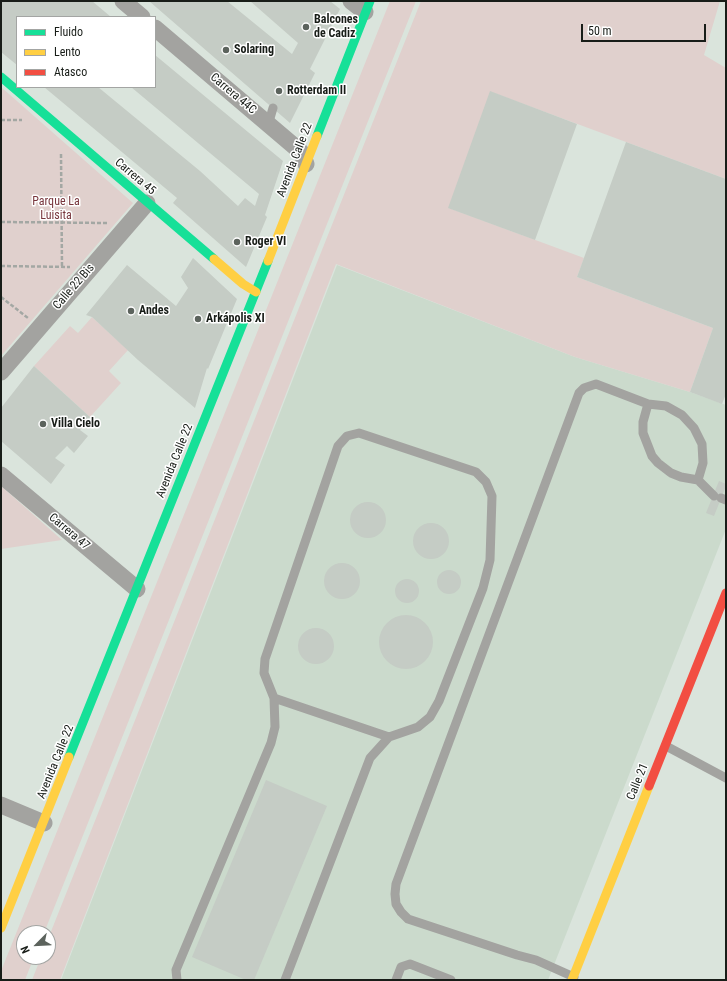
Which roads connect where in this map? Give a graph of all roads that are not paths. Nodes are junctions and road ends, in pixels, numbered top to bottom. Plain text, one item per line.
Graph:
1 (123, 1) edge
2 (351, 1) edge
3 (368, 7) edge
4 (141, 16) edge
5 (156, 29) edge
6 (1, 77) edge
7 (273, 108) dead end
8 (268, 124) junction
9 (306, 164) junction
10 (147, 203) junction
11 (256, 292) junction
12 (1, 372) edge
13 (648, 404) junction
14 (1, 474) edge
15 (698, 480) junction
16 (720, 498) edge
17 (137, 588) junction
18 (726, 593) edge
19 (274, 698) junction
20 (389, 737) junction
21 (666, 746) junction
22 (726, 778) edge
23 (1, 805) edge
24 (44, 823) junction
25 (1, 928) edge
26 (573, 978) edge
27 (177, 980) edge
28 (284, 980) edge
29 (396, 980) edge
30 (451, 980) edge

1 - 4 street
2 - 3 street
3 - 9 street, Avenida Calle 22
5 - 8 street, Carrera 44C
6 - 10 street, Carrera 45
7 - 8 lane
8 - 9 street, Carrera 44C
9 - 11 street, Avenida Calle 22
10 - 11 street, Carrera 45
10 - 12 street, Calle 22 Bis
11 - 17 street, Avenida Calle 22
13 - 15 lane
13 - 15 lane
13 - 26 lane
14 - 17 street, Carrera 47
15 - 16 lane
17 - 24 street, Avenida Calle 22
18 - 21 street, Calle 21
19 - 20 lane
19 - 20 lane
19 - 27 lane
20 - 28 lane
21 - 22 lane
21 - 26 street, Calle 21
23 - 24 street
24 - 25 street, Avenida Calle 22
29 - 30 lane

